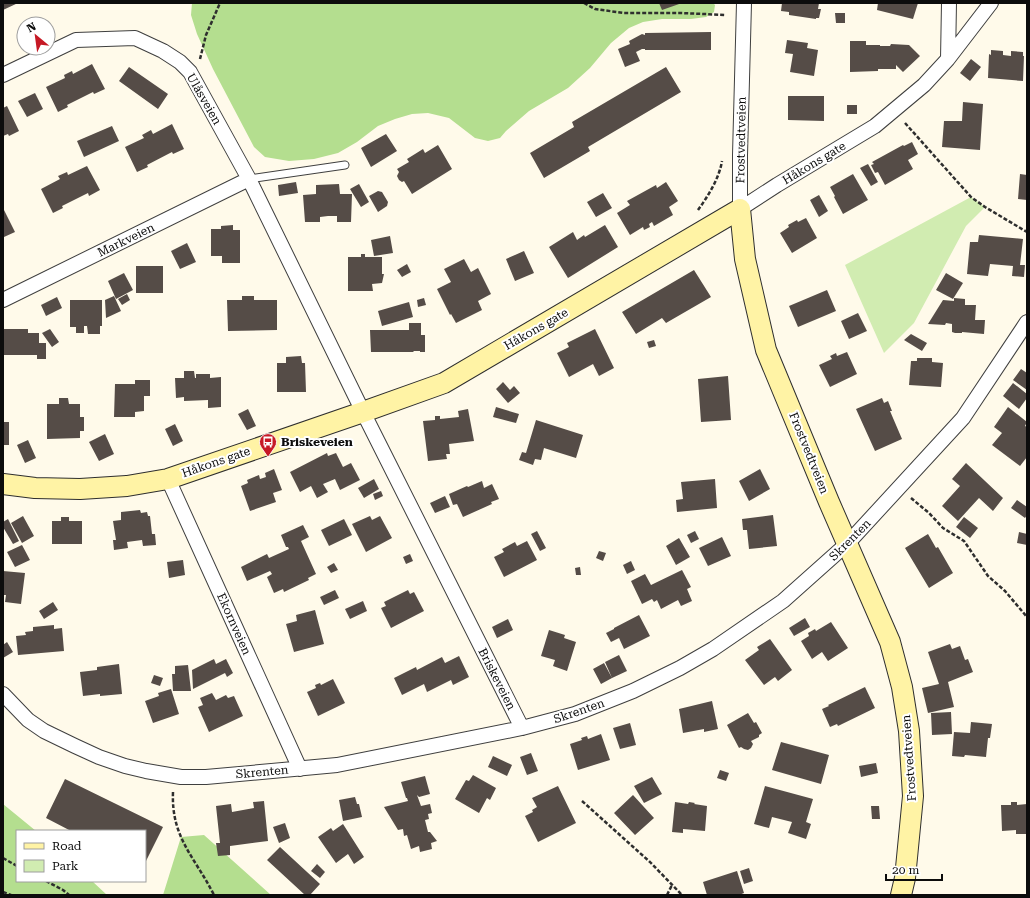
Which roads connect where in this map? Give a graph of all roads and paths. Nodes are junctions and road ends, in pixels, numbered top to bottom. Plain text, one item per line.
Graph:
1 (220, 3) edge
2 (584, 3) edge
3 (744, 3) edge
4 (949, 3) edge
5 (991, 3) edge
6 (726, 15) dead end
7 (948, 59) junction
8 (200, 60) dead end
9 (3, 76) edge
10 (902, 120) dead end
11 (722, 159) dead end
12 (345, 165) dead end
13 (249, 179) junction
14 (740, 209) junction
15 (696, 212) dead end
16 (1027, 232) edge
17 (3, 300) edge
18 (1027, 322) edge
19 (363, 412) junction
20 (168, 478) junction
21 (3, 484) edge
22 (910, 497) dead end
23 (848, 543) junction
24 (1027, 617) edge
25 (3, 694) edge
26 (522, 728) junction
27 (300, 769) junction
28 (173, 789) dead end
29 (582, 801) dead end
30 (3, 858) edge
31 (16, 865) edge
32 (48, 882) edge
33 (672, 885) junction
34 (3, 892) edge
35 (11, 895) edge
36 (69, 895) edge
37 (214, 895) edge
38 (667, 895) edge
39 (682, 895) edge
40 (901, 895) edge

1 - 8 path
2 - 6 path
3 - 14 street, Frostvedtveien
4 - 7 street
5 - 7 street, Håkons gate
7 - 14 street, Håkons gate
9 - 13 street, Ulåsveien
10 - 16 path
11 - 15 path
12 - 13 lane
13 - 17 street, Markveien
13 - 19 street, Briskeveien
14 - 19 main road, Håkons gate
14 - 23 main road, Frostvedtveien
18 - 23 street, Skrenten
19 - 20 main road, Håkons gate
19 - 26 street, Briskeveien
20 - 21 main road, Håkons gate
20 - 27 street, Ekornveien
22 - 24 path
23 - 26 street, Skrenten
23 - 40 main road, Frostvedtveien
25 - 27 street, Skrenten
26 - 27 street, Skrenten
28 - 37 path
29 - 33 path
30 - 31 path
32 - 36 path
33 - 38 path
33 - 39 path
34 - 35 path

